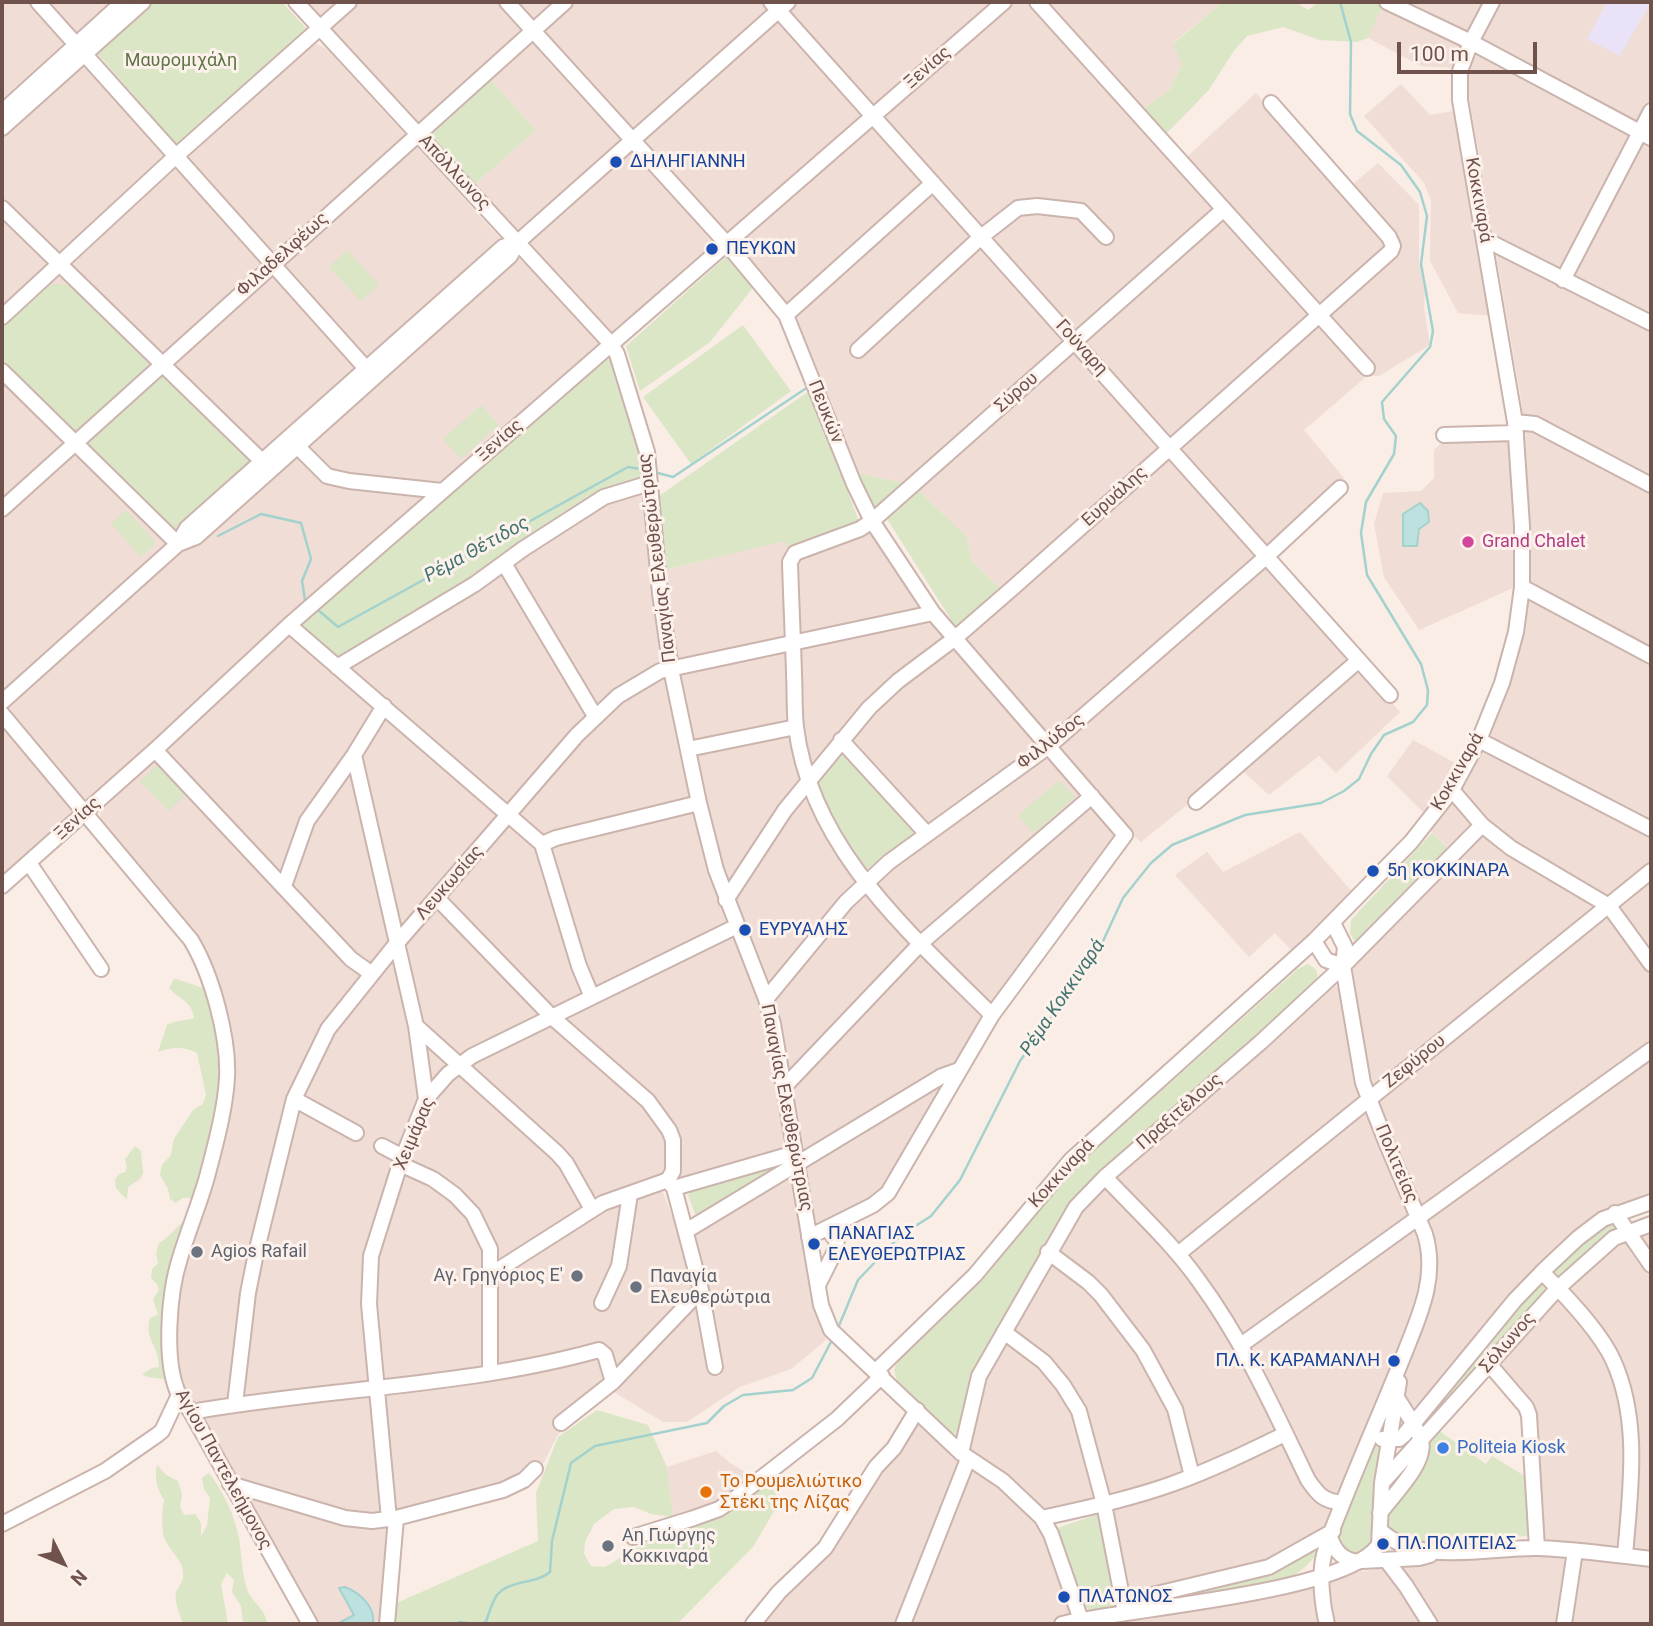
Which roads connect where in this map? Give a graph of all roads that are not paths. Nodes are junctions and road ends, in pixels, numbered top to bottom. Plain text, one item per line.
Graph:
1 (38, 2) edge
2 (123, 2) edge
3 (143, 2) edge
4 (296, 2) edge
5 (349, 2) edge
6 (508, 2) edge
7 (565, 2) edge
8 (1004, 2) edge
9 (1037, 2) edge
10 (1387, 2) edge
11 (1492, 2) edge
12 (779, 5) edge
13 (320, 28) junction
14 (533, 30) junction
15 (1471, 42) junction
16 (81, 48) junction
17 (1270, 103) dead end
18 (1651, 111) edge
19 (2, 112) edge
20 (873, 116) junction
21 (2, 128) edge
22 (417, 134) junction
23 (1646, 135) edge
24 (633, 140) junction
25 (176, 156) junction
26 (933, 183) junction
27 (2, 208) edge
28 (1224, 209) junction
29 (982, 237) junction
30 (1106, 237) dead end
31 (1485, 239) junction
32 (517, 243) junction
33 (727, 244) junction
34 (59, 263) junction
35 (272, 265) junction
36 (1563, 280) junction
37 (1319, 314) junction
38 (786, 315) junction
39 (2, 317) edge
40 (1651, 323) edge
41 (1075, 342) junction
42 (611, 344) junction
43 (858, 350) dead end
44 (164, 364) junction
45 (1367, 368) dead end
46 (2, 371) edge
47 (371, 374) junction
48 (1516, 428) junction
49 (1444, 435) dead end
50 (76, 442) junction
51 (294, 442) junction
52 (1170, 449) junction
53 (267, 466) junction
54 (650, 483) junction
55 (1651, 485) edge
56 (1340, 488) dead end
57 (442, 491) junction
58 (2, 509) edge
59 (872, 521) junction
60 (178, 544) junction
61 (1267, 556) junction
62 (505, 565) junction
63 (1522, 587) junction
64 (933, 613) junction
65 (289, 625) junction
66 (954, 639) junction
67 (793, 643) junction
68 (1651, 656) edge
69 (1359, 660) junction
70 (337, 667) junction
71 (671, 669) junction
72 (1390, 695) dead end
73 (2, 702) edge
74 (384, 706) junction
75 (2, 714) edge
76 (595, 716) junction
77 (796, 727) junction
78 (841, 740) junction
79 (1479, 740) junction
80 (1049, 746) junction
81 (688, 749) junction
82 (155, 750) junction
83 (354, 755) junction
84 (808, 781) junction
85 (1452, 790) junction
86 (1092, 796) junction
87 (1196, 802) dead end
88 (699, 803) junction
89 (85, 812) junction
90 (508, 815) junction
91 (1482, 825) junction
92 (1651, 830) edge
93 (928, 834) junction
94 (542, 844) junction
95 (29, 863) junction
96 (1651, 871) edge
97 (865, 883) junction
98 (2, 886) edge
99 (284, 886) junction
100 (437, 898) junction
101 (726, 900) junction
102 (1609, 906) junction
103 (1333, 923) junction
104 (737, 926) junction
105 (1314, 941) junction
106 (397, 943) junction
107 (921, 943) junction
108 (1651, 964) edge
109 (1343, 966) junction
110 (101, 969) dead end
111 (372, 974) junction
112 (592, 997) junction
113 (766, 999) junction
114 (992, 1015) junction
115 (552, 1017) junction
116 (416, 1026) junction
117 (1651, 1050) edge
118 (461, 1065) junction
119 (959, 1070) junction
120 (785, 1086) junction
121 (294, 1099) junction
122 (426, 1099) junction
123 (1369, 1100) junction
124 (356, 1133) dead end
125 (383, 1146) dead end
126 (796, 1158) junction
127 (402, 1161) junction
128 (1105, 1177) junction
129 (671, 1184) junction
130 (630, 1194) junction
131 (1651, 1202) edge
132 (592, 1209) junction
133 (1615, 1213) junction
134 (1418, 1217) junction
135 (1651, 1224) edge
136 (827, 1228) junction
137 (685, 1231) junction
138 (1628, 1231) junction
139 (809, 1237) junction
140 (1048, 1252) junction
141 (1178, 1254) junction
142 (1651, 1265) edge
143 (1542, 1272) junction
144 (490, 1275) junction
145 (818, 1285) junction
146 (1558, 1287) junction
147 (701, 1290) junction
148 (602, 1303) dead end
149 (1004, 1332) junction
150 (1241, 1345) junction
151 (1402, 1360) junction
152 (1490, 1365) junction
153 (715, 1367) dead end
154 (490, 1373) junction
155 (879, 1373) junction
156 (613, 1382) junction
157 (375, 1387) junction
158 (179, 1395) junction
159 (1396, 1396) junction
160 (235, 1404) junction
161 (917, 1410) junction
162 (191, 1412) junction
163 (561, 1423) dead end
164 (1412, 1424) junction
165 (1285, 1434) junction
166 (1388, 1438) junction
167 (1421, 1441) junction
168 (1364, 1450) junction
169 (964, 1456) junction
170 (535, 1469) dead end
171 (1192, 1476) junction
172 (1382, 1483) junction
173 (230, 1484) junction
174 (1343, 1503) junction
175 (1104, 1504) junction
176 (1380, 1514) junction
177 (392, 1518) junction
178 (1042, 1518) junction
179 (2, 1524) edge
180 (1380, 1530) junction
181 (1331, 1534) junction
182 (633, 1537) dead end
183 (1537, 1548) junction
184 (1575, 1551) junction
185 (1439, 1552) junction
186 (1324, 1554) junction
187 (1625, 1556) junction
188 (1651, 1559) edge
189 (1387, 1561) junction
190 (1360, 1562) junction
191 (1323, 1575) junction
192 (1287, 1586) junction
193 (1125, 1612) junction
194 (1081, 1619) junction
195 (310, 1624) edge
196 (387, 1624) edge
197 (753, 1624) edge
198 (903, 1624) edge
199 (1062, 1624) edge
200 (1327, 1624) edge
201 (1430, 1624) edge
202 (1564, 1624) edge

1 - 16 street
2 - 16 street
3 - 16 street
4 - 13 street, Απόλλωνος
5 - 13 street
6 - 14 street, Πευκών
7 - 14 street, Φιλαδελφέως
8 - 20 street, Ξενίας
9 - 28 street
10 - 15 street
11 - 15 street, Κοκκιναρά
12 - 20 street, Γούναρη
12 - 24 street
13 - 22 street, Απόλλωνος
13 - 25 street
14 - 22 street, Φιλαδελφέως
14 - 24 street, Πευκών
15 - 23 street
15 - 31 street, Κοκκιναρά
16 - 19 street
16 - 21 street
16 - 25 street
17 - 37 street, Ευρυάλης
18 - 23 street
20 - 26 street, Γούναρη
20 - 33 street, Ξενίας
22 - 32 street, Απόλλωνος
22 - 35 street, Φιλαδελφέως
23 - 36 street
24 - 32 street
24 - 33 street, Πευκών
25 - 34 street
25 - 35 street
26 - 29 street, Γούναρη
26 - 38 street
27 - 34 street
28 - 37 street
28 - 41 street, Σύρου
29 - 30 street
29 - 41 street, Γούναρη
29 - 43 street
31 - 36 street
31 - 48 street, Κοκκιναρά
32 - 42 street, Απόλλωνος
32 - 47 street
33 - 38 street, Πευκών
33 - 42 street, Ξενίας
34 - 39 street
34 - 44 street
35 - 44 street, Φιλαδελφέως
35 - 47 street
36 - 40 street
37 - 45 street
37 - 52 street, Ευρυάλης
38 - 59 street, Πευκών
41 - 52 street, Γούναρη
41 - 59 street, Σύρου
42 - 54 street, Παναγίας Ελευθερώτριας
42 - 57 street, Ξενίας
44 - 50 street, Φιλαδελφέως
44 - 53 street
46 - 50 street
47 - 51 street
48 - 49 street
48 - 55 street
48 - 63 street, Κοκκιναρά
50 - 58 street, Φιλαδελφέως
50 - 60 street
51 - 53 street
51 - 57 street
52 - 61 street, Γούναρη
52 - 66 street, Ευρυάλης
53 - 60 street
54 - 62 street
54 - 71 street, Παναγίας Ελευθερώτριας
56 - 61 street, Φιλλύδος
57 - 65 street, Ξενίας
59 - 64 street, Πευκών
59 - 67 street, Σύρου
60 - 73 street
61 - 69 street, Γούναρη
61 - 80 street, Φιλλύδος
62 - 70 street
62 - 76 street
63 - 68 street
63 - 79 street, Κοκκιναρά
64 - 66 street, Πευκών
64 - 67 street, Λευκωσίας
65 - 70 street
65 - 82 street, Ξενίας
66 - 78 street, Ευρυάλης
66 - 80 street, Πευκών
67 - 71 street, Λευκωσίας
67 - 77 street
69 - 72 street, Γούναρη
69 - 87 street
70 - 74 street
71 - 76 street, Λευκωσίας
71 - 81 street, Παναγίας Ελευθερώτριας
74 - 83 street
74 - 90 street
75 - 89 street, Αγίου Παντελεήμονος
76 - 90 street, Λευκωσίας
77 - 81 street
77 - 84 street
78 - 84 street, Ευρυάλης
78 - 93 street
79 - 85 street, Κοκκιναρά
79 - 92 street
80 - 86 street, Πευκών
80 - 93 street, Φιλλύδος
81 - 88 street, Παναγίας Ελευθερώτριας
82 - 89 street, Ξενίας
82 - 99 street
83 - 99 street
83 - 106 street
84 - 97 street
84 - 101 street, Ευρυάλης
85 - 91 street
85 - 103 street, Κοκκιναρά
86 - 107 street
86 - 114 street, Πευκών
88 - 94 street
88 - 101 street, Παναγίας Ελευθερώτριας
89 - 95 street, Ξενίας
89 - 158 street, Αγίου Παντελεήμονος
90 - 94 street
90 - 100 street, Λευκωσίας
91 - 102 street
91 - 109 street, Πραξιτέλους
93 - 97 street, Φιλλύδος
94 - 112 street
95 - 98 street, Ξενίας
95 - 110 street
96 - 102 street, Ζεφύρου
97 - 107 street
97 - 113 street, Φιλλύδος
99 - 111 street
100 - 106 street, Λευκωσίας
100 - 115 street
101 - 104 street, Παναγίας Ελευθερώτριας
102 - 108 street
102 - 123 street, Ζεφύρου
103 - 105 street, Κοκκιναρά
103 - 109 street, Πολιτείας
104 - 112 street, Χειμάρας
104 - 113 street, Παναγίας Ελευθερώτριας
105 - 109 street
105 - 155 street, Κοκκιναρά
106 - 111 street, Λευκωσίας
106 - 116 street
107 - 114 street
107 - 120 street
109 - 123 street, Πολιτείας
109 - 128 street, Πραξιτέλους
111 - 121 street, Λευκωσίας
112 - 115 street, Χειμάρας
113 - 120 street, Παναγίας Ελευθερώτριας
114 - 119 street
115 - 118 street, Χειμάρας
115 - 129 street
116 - 118 street
116 - 122 street
117 - 134 street
118 - 122 street, Χειμάρας
118 - 132 street
119 - 126 street
119 - 136 street
120 - 126 street, Παναγίας Ελευθερώτριας
121 - 124 street
121 - 160 street, Λευκωσίας
122 - 127 street, Χειμάρας
123 - 134 street, Πολιτείας
123 - 141 street, Ζεφύρου
125 - 127 street
126 - 129 street
126 - 137 street
126 - 139 street, Παναγίας Ελευθερώτριας
127 - 144 street
127 - 157 street, Χειμάρας
128 - 140 street, Πραξιτέλους
128 - 141 street
129 - 130 street
129 - 137 street
130 - 132 street
130 - 148 street
131 - 133 street, Σόλωνος
132 - 144 street
133 - 138 street
133 - 143 street, Σόλωνος
134 - 150 street
134 - 151 street, Πολιτείας
135 - 138 street, Σόλωνος
136 - 139 street
136 - 145 street
137 - 147 street
138 - 142 street
138 - 146 street, Σόλωνος
139 - 145 street, Παναγίας Ελευθερώτριας
140 - 149 street, Πραξιτέλους
140 - 171 street
141 - 150 street
143 - 146 street
143 - 164 street, Σόλωνος
144 - 154 street
145 - 155 street, Παναγίας Ελευθερώτριας
146 - 152 street, Σόλωνος
146 - 187 street
147 - 153 street
147 - 156 street
149 - 169 street, Πραξιτέλους
149 - 175 street
150 - 165 street
151 - 159 street, Πολιτείας
151 - 168 street, Πολιτείας
152 - 167 street, Σόλωνος
152 - 183 street
154 - 156 street
154 - 157 street
155 - 161 street, Παναγίας Ελευθερώτριας
155 - 182 street, Κοκκιναρά
156 - 163 street
157 - 160 street
157 - 177 street, Χειμάρας
158 - 162 street, Αγίου Παντελεήμονος
158 - 179 street
159 - 164 street
159 - 166 street, Πολιτείας
160 - 162 street
161 - 169 street, Παναγίας Ελευθερώτριας
161 - 197 street
162 - 173 street, Αγίου Παντελεήμονος
164 - 166 street, Σόλωνος
164 - 167 street
165 - 171 street
165 - 174 street
166 - 168 street
166 - 172 street, Πολιτείας
167 - 172 street, Σόλωνος
167 - 176 street
168 - 174 street, Πολιτείας
169 - 178 street, Παναγίας Ελευθερώτριας
169 - 198 street, Πραξιτέλους
170 - 177 street
171 - 175 street
172 - 176 street, Πολιτείας
173 - 177 street
173 - 195 street, Αγίου Παντελεήμονος
174 - 181 street, Πολιτείας
175 - 178 street
175 - 193 street
176 - 180 street, Πολιτείας
177 - 196 street, Χειμάρας
178 - 194 street, Παναγίας Ελευθερώτριας
180 - 185 street
180 - 190 street
181 - 186 street, Πολιτείας
181 - 190 street
181 - 193 street
183 - 184 street
183 - 185 street
184 - 187 street
184 - 202 street
185 - 189 street
186 - 191 street
186 - 192 street
187 - 188 street
189 - 190 street
189 - 201 street
190 - 191 street
191 - 192 street
191 - 200 street
192 - 193 street
193 - 194 street
194 - 199 street

